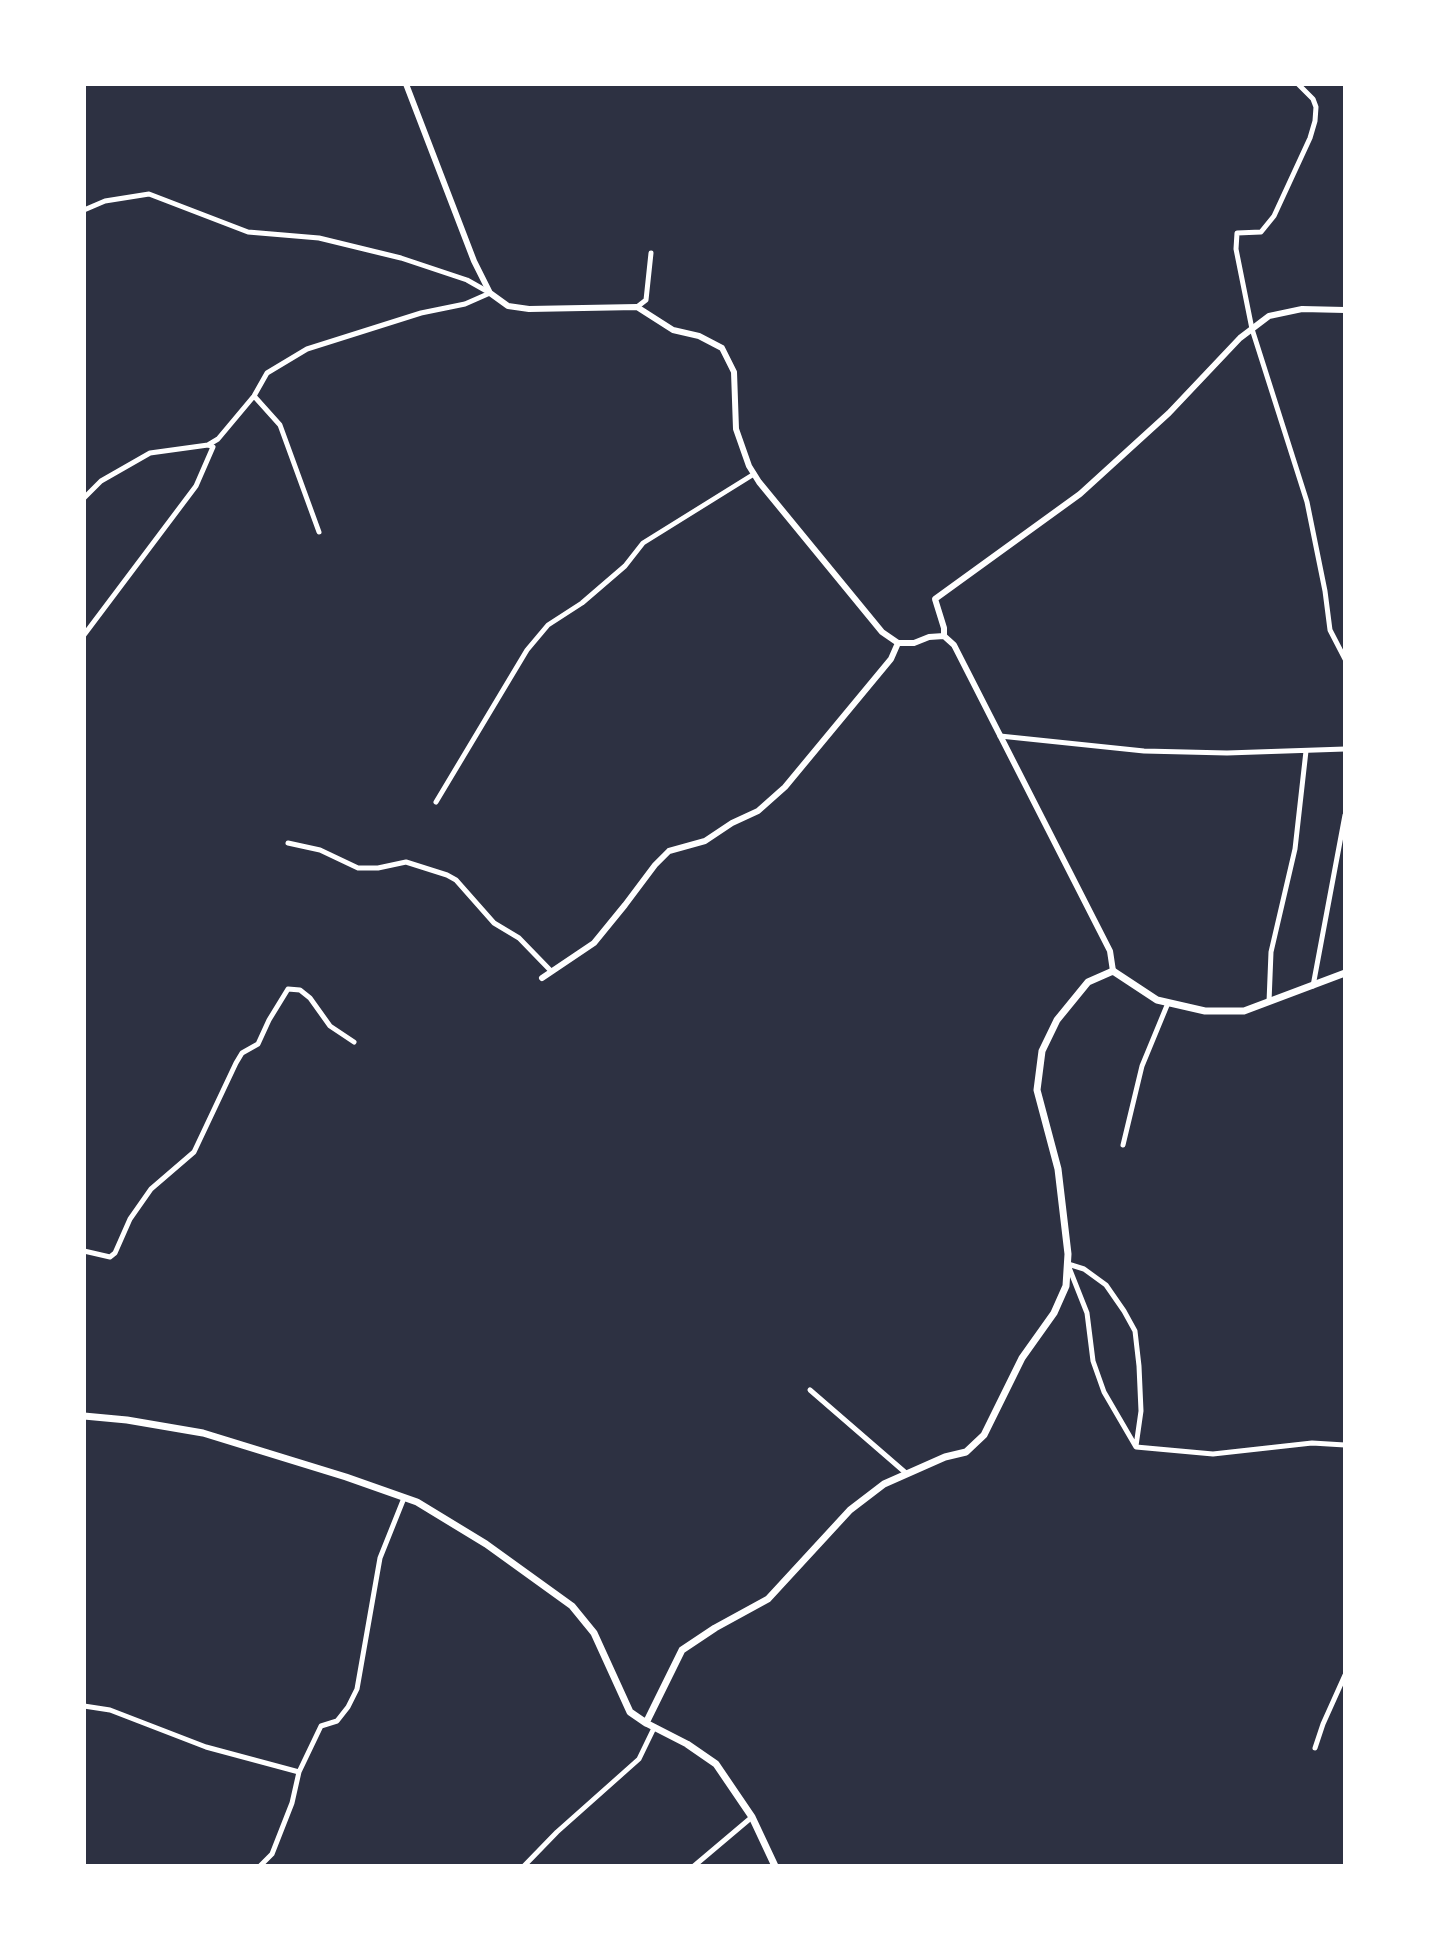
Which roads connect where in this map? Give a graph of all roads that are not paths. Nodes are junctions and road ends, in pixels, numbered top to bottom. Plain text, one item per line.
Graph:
1 (406, 84) edge
2 (1298, 84) edge
3 (84, 210) edge
4 (651, 253) dead end
5 (490, 293) junction
6 (637, 307) junction
7 (1345, 310) edge
8 (1252, 329) junction
9 (254, 396) junction
10 (208, 445) junction
11 (754, 474) junction
12 (84, 498) edge
13 (319, 532) dead end
14 (84, 635) edge
15 (944, 636) junction
16 (898, 643) junction
17 (1345, 659) edge
18 (1000, 736) junction
19 (1345, 749) edge
20 (1306, 751) junction
21 (436, 802) dead end
22 (1345, 815) edge
23 (288, 843) dead end
24 (551, 971) junction
25 (1112, 971) junction
26 (1345, 973) edge
27 (541, 978) dead end
28 (1313, 986) junction
29 (1269, 1002) junction
30 (1168, 1003) junction
31 (354, 1042) dead end
32 (1123, 1145) dead end
33 (84, 1251) edge
34 (1068, 1264) junction
35 (810, 1390) dead end
36 (84, 1416) edge
37 (1345, 1445) edge
38 (1136, 1447) junction
39 (907, 1474) junction
40 (404, 1498) junction
41 (1345, 1675) edge
42 (84, 1706) edge
43 (646, 1723) junction
44 (654, 1728) junction
45 (1315, 1748) dead end
46 (299, 1772) junction
47 (752, 1817) junction
48 (260, 1866) edge
49 (524, 1866) edge
50 (694, 1866) edge
51 (775, 1866) edge

1 - 5 street
2 - 8 street
3 - 5 street
4 - 6 street
5 - 6 street
5 - 9 street
6 - 11 street
7 - 8 street
8 - 15 street
8 - 17 street
9 - 10 street
9 - 13 street
10 - 12 street
10 - 14 street
11 - 16 street
11 - 21 street
15 - 16 street
15 - 18 street
16 - 24 street
18 - 20 street
18 - 25 street
19 - 20 street
20 - 29 street
22 - 28 street
23 - 24 street
24 - 27 street
25 - 30 main road
25 - 34 main road
26 - 28 main road
28 - 29 main road
29 - 30 main road
30 - 32 street
31 - 33 street
34 - 38 street
34 - 38 street
34 - 39 main road
35 - 39 street
36 - 40 main road
37 - 38 street
39 - 43 main road
40 - 43 main road
40 - 46 street
41 - 45 street
42 - 46 street
43 - 44 main road
44 - 47 main road
44 - 49 street
46 - 48 street
47 - 50 street
47 - 51 main road

